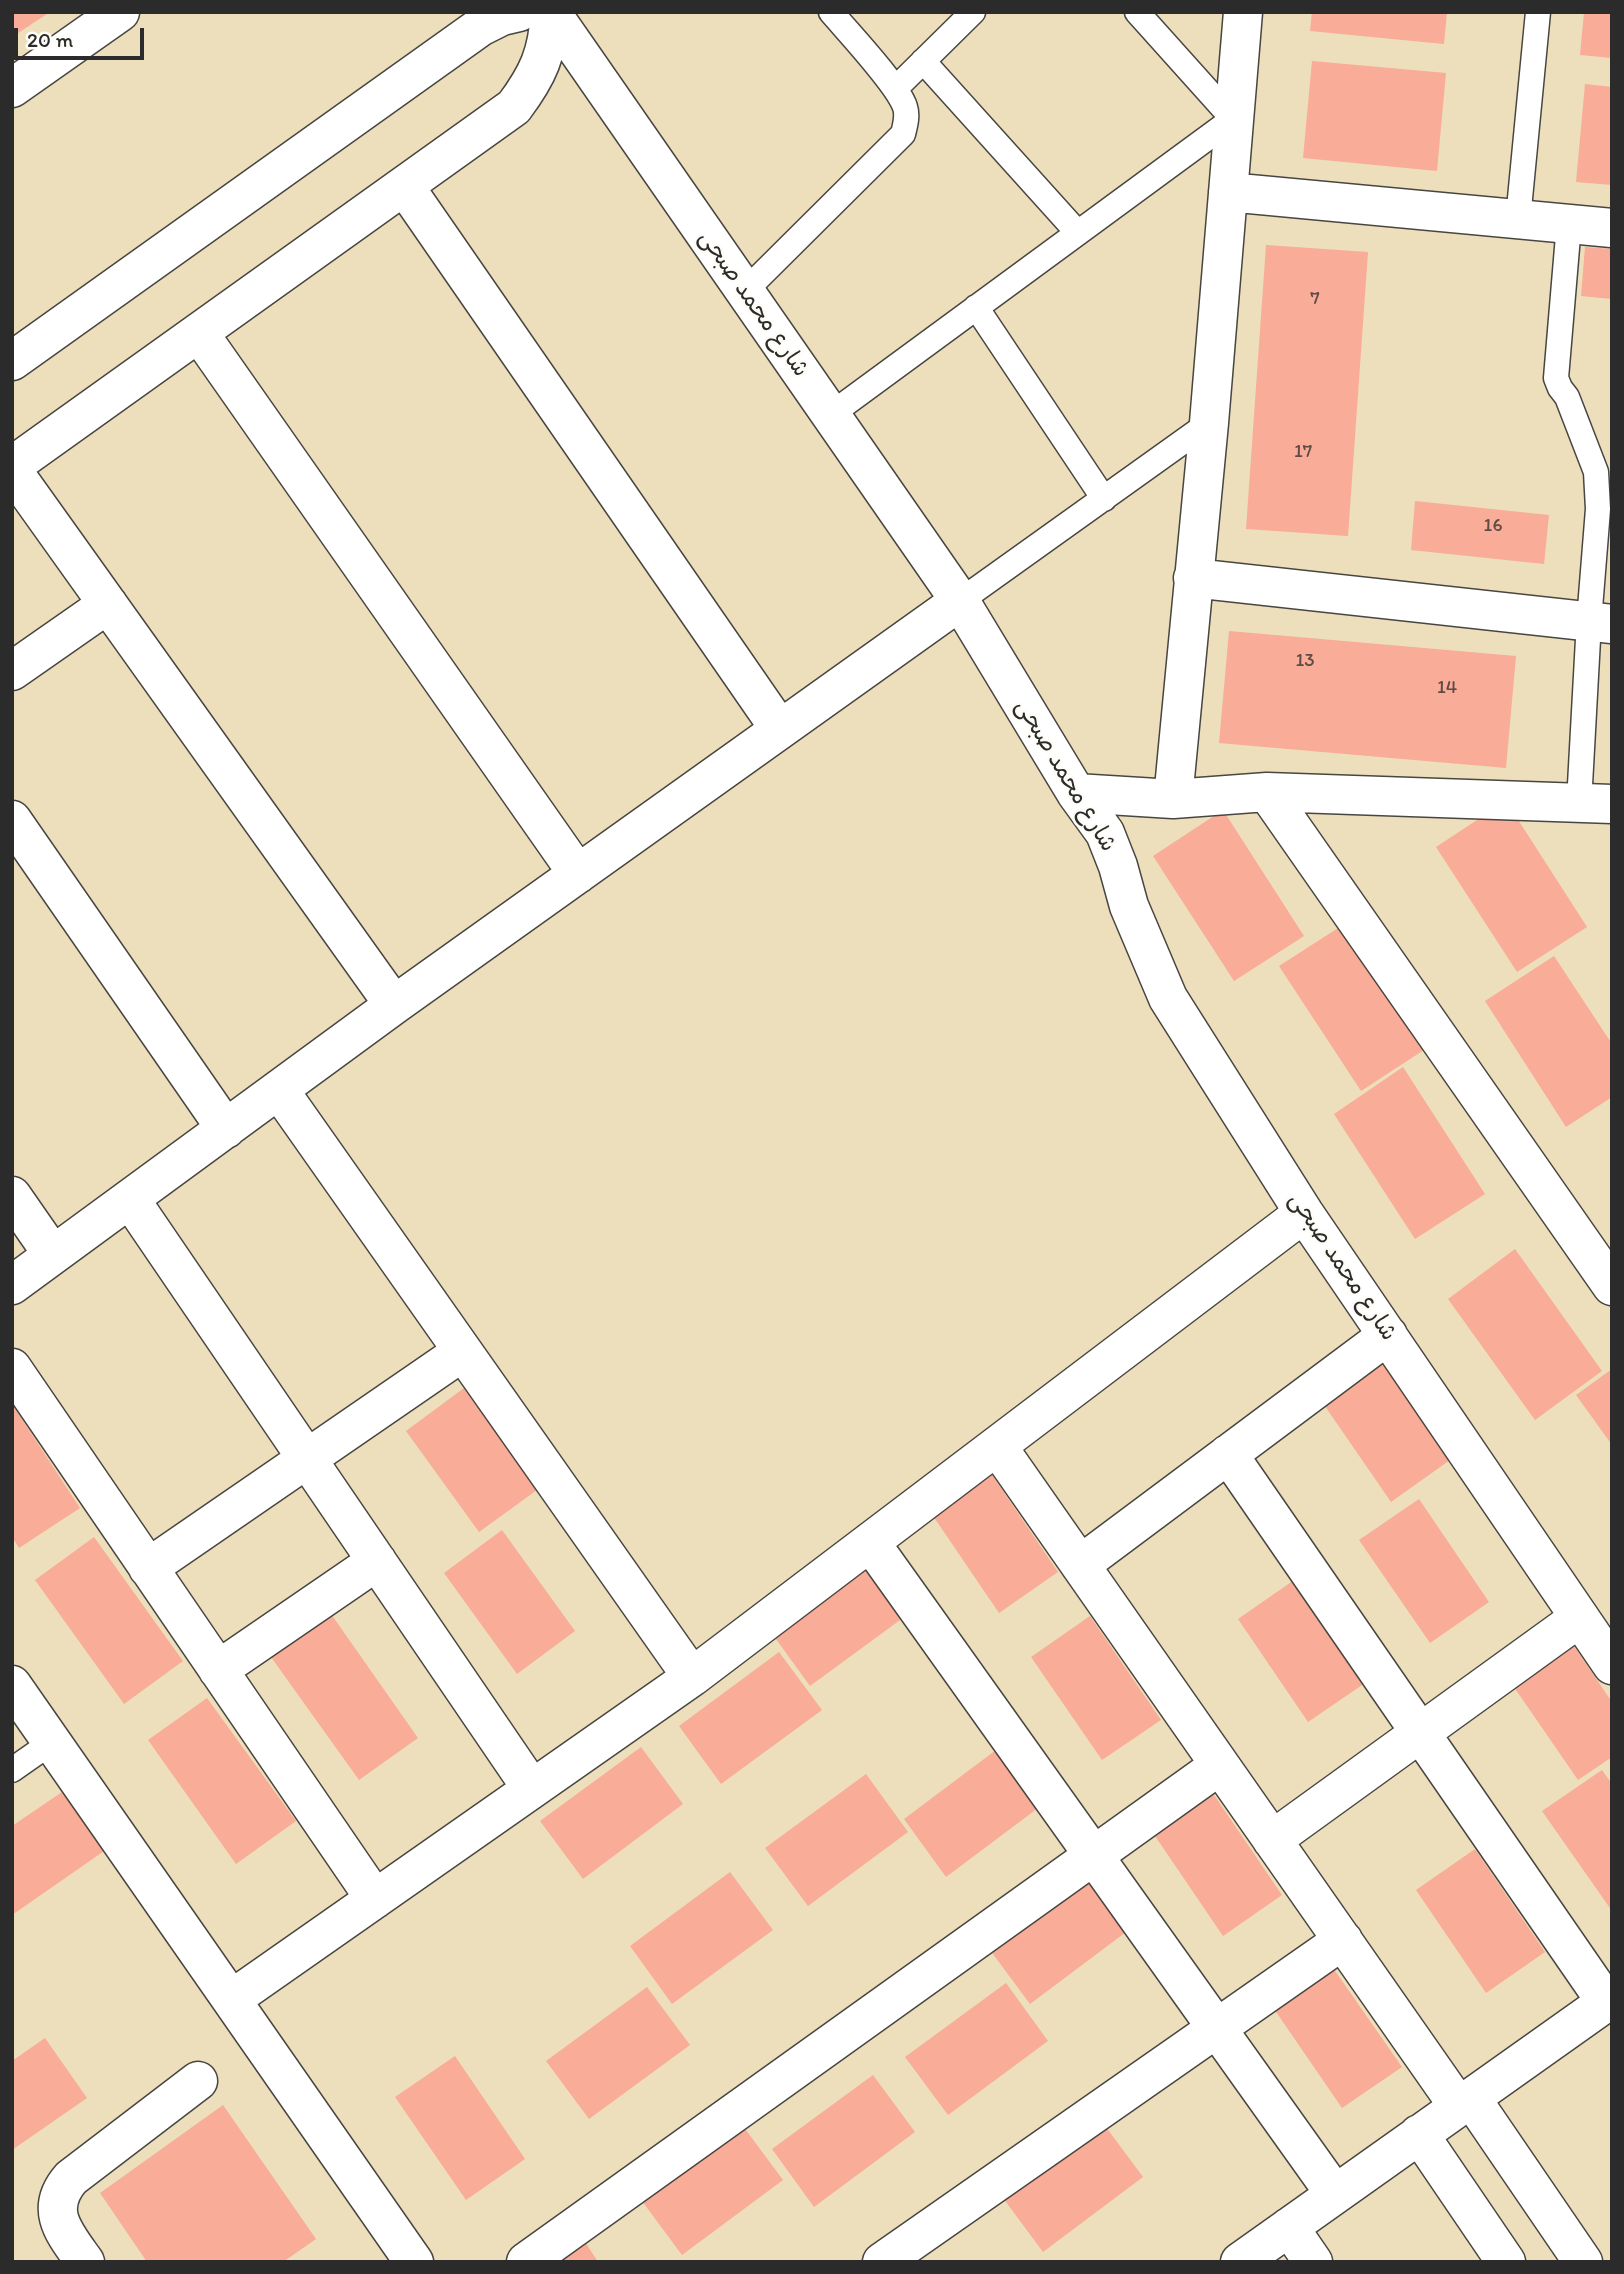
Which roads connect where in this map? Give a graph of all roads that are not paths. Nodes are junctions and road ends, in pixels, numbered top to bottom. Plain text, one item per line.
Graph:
1 (519, 12) edge
2 (550, 12) edge
3 (831, 12) edge
4 (973, 12) edge
5 (1137, 12) edge
6 (1243, 12) edge
7 (1538, 12) edge
8 (103, 17) edge
9 (923, 61) junction
10 (12, 88) edge
11 (895, 89) junction
12 (1233, 119) junction
13 (405, 187) junction
14 (1228, 192) junction
15 (1518, 219) junction
16 (1569, 224) junction
17 (1612, 228) edge
18 (1078, 233) junction
19 (744, 292) junction
20 (976, 307) junction
21 (199, 333) junction
22 (12, 361) edge
23 (830, 415) junction
24 (1209, 423) junction
25 (12, 468) edge
26 (1104, 499) junction
27 (1193, 578) junction
28 (960, 601) junction
29 (108, 604) junction
30 (1600, 623) edge
31 (12, 671) edge
32 (779, 728) junction
33 (1267, 792) junction
34 (1076, 793) junction
35 (1173, 799) junction
36 (1595, 803) edge
37 (12, 820) edge
38 (579, 874) junction
39 (394, 1005) junction
40 (279, 1090) junction
41 (226, 1129) junction
42 (12, 1196) edge
43 (130, 1199) junction
44 (1304, 1213) junction
45 (53, 1255) junction
46 (12, 1285) edge
47 (1612, 1286) edge
48 (1388, 1335) junction
49 (462, 1352) junction
50 (12, 1368) edge
51 (997, 1446) junction
52 (1228, 1454) junction
53 (307, 1459) junction
54 (870, 1542) junction
55 (377, 1561) junction
56 (1080, 1565) junction
57 (148, 1568) junction
58 (1579, 1618) junction
59 (1612, 1665) edge
60 (218, 1670) junction
61 (692, 1677) junction
62 (12, 1685) edge
63 (1420, 1733) junction
64 (52, 1742) junction
65 (1220, 1765) junction
66 (12, 1770) edge
67 (532, 1789) junction
68 (1272, 1840) junction
69 (1094, 1855) junction
70 (375, 1899) junction
71 (1343, 1940) junction
72 (232, 2000) junction
73 (1609, 2000) edge
74 (1217, 2028) junction
75 (198, 2081) dead end
76 (1465, 2102) junction
77 (1419, 2134) junction
78 (1335, 2194) junction
79 (1289, 2227) junction
80 (85, 2262) edge
81 (414, 2262) edge
82 (526, 2262) edge
83 (881, 2262) edge
84 (1240, 2262) edge
85 (1313, 2262) edge
86 (1506, 2262) edge
87 (1583, 2262) edge

1 - 22 street
2 - 13 street
2 - 19 street, شارع محمد صبحى
3 - 11 lane
4 - 9 lane
5 - 12 lane
6 - 12 street
7 - 15 lane
8 - 10 street
9 - 11 lane
9 - 18 lane
11 - 19 lane
12 - 14 street
12 - 18 lane
13 - 21 street
13 - 32 street
14 - 15 street
14 - 24 street
15 - 16 street
16 - 17 street
16 - 30 lane
18 - 20 lane
19 - 23 street, شارع محمد صبحى
20 - 23 lane
20 - 26 lane
21 - 25 street
21 - 38 street
23 - 28 street, شارع محمد صبحى
24 - 26 lane
24 - 27 street
25 - 29 street
26 - 28 lane
27 - 30 street
27 - 35 street
28 - 32 street
28 - 34 street, شارع محمد صبحى
29 - 31 street
29 - 39 street
30 - 36 lane
32 - 38 street
33 - 35 street
33 - 36 street
33 - 47 street
34 - 35 street
34 - 44 street, شارع محمد صبحى
37 - 41 street
38 - 39 street
39 - 40 street
40 - 41 street
40 - 49 street
41 - 43 street
42 - 45 street
43 - 45 street
43 - 53 street
44 - 48 street, شارع محمد صبحى
44 - 51 street
45 - 46 street
48 - 52 street
48 - 58 street, شارع محمد صبحى
49 - 53 street
49 - 61 street
50 - 57 street
51 - 54 street
51 - 56 street
52 - 56 street
52 - 63 street
53 - 55 street
53 - 57 street
54 - 61 street
54 - 69 street
55 - 60 street
55 - 67 street
56 - 65 street
57 - 60 street
58 - 59 street, شارع محمد صبحى
58 - 63 street
60 - 70 street
61 - 67 street
62 - 64 street
63 - 68 street
63 - 73 street
64 - 66 lane
64 - 72 street
65 - 68 street
65 - 69 street
67 - 70 street
68 - 71 street
69 - 74 street
69 - 82 street
70 - 72 street
71 - 74 street
71 - 76 street
72 - 81 street
73 - 76 street
74 - 78 street
74 - 83 street
75 - 80 street
76 - 77 street
76 - 87 street
77 - 78 street
77 - 86 street
78 - 79 street
79 - 84 street
79 - 85 street

